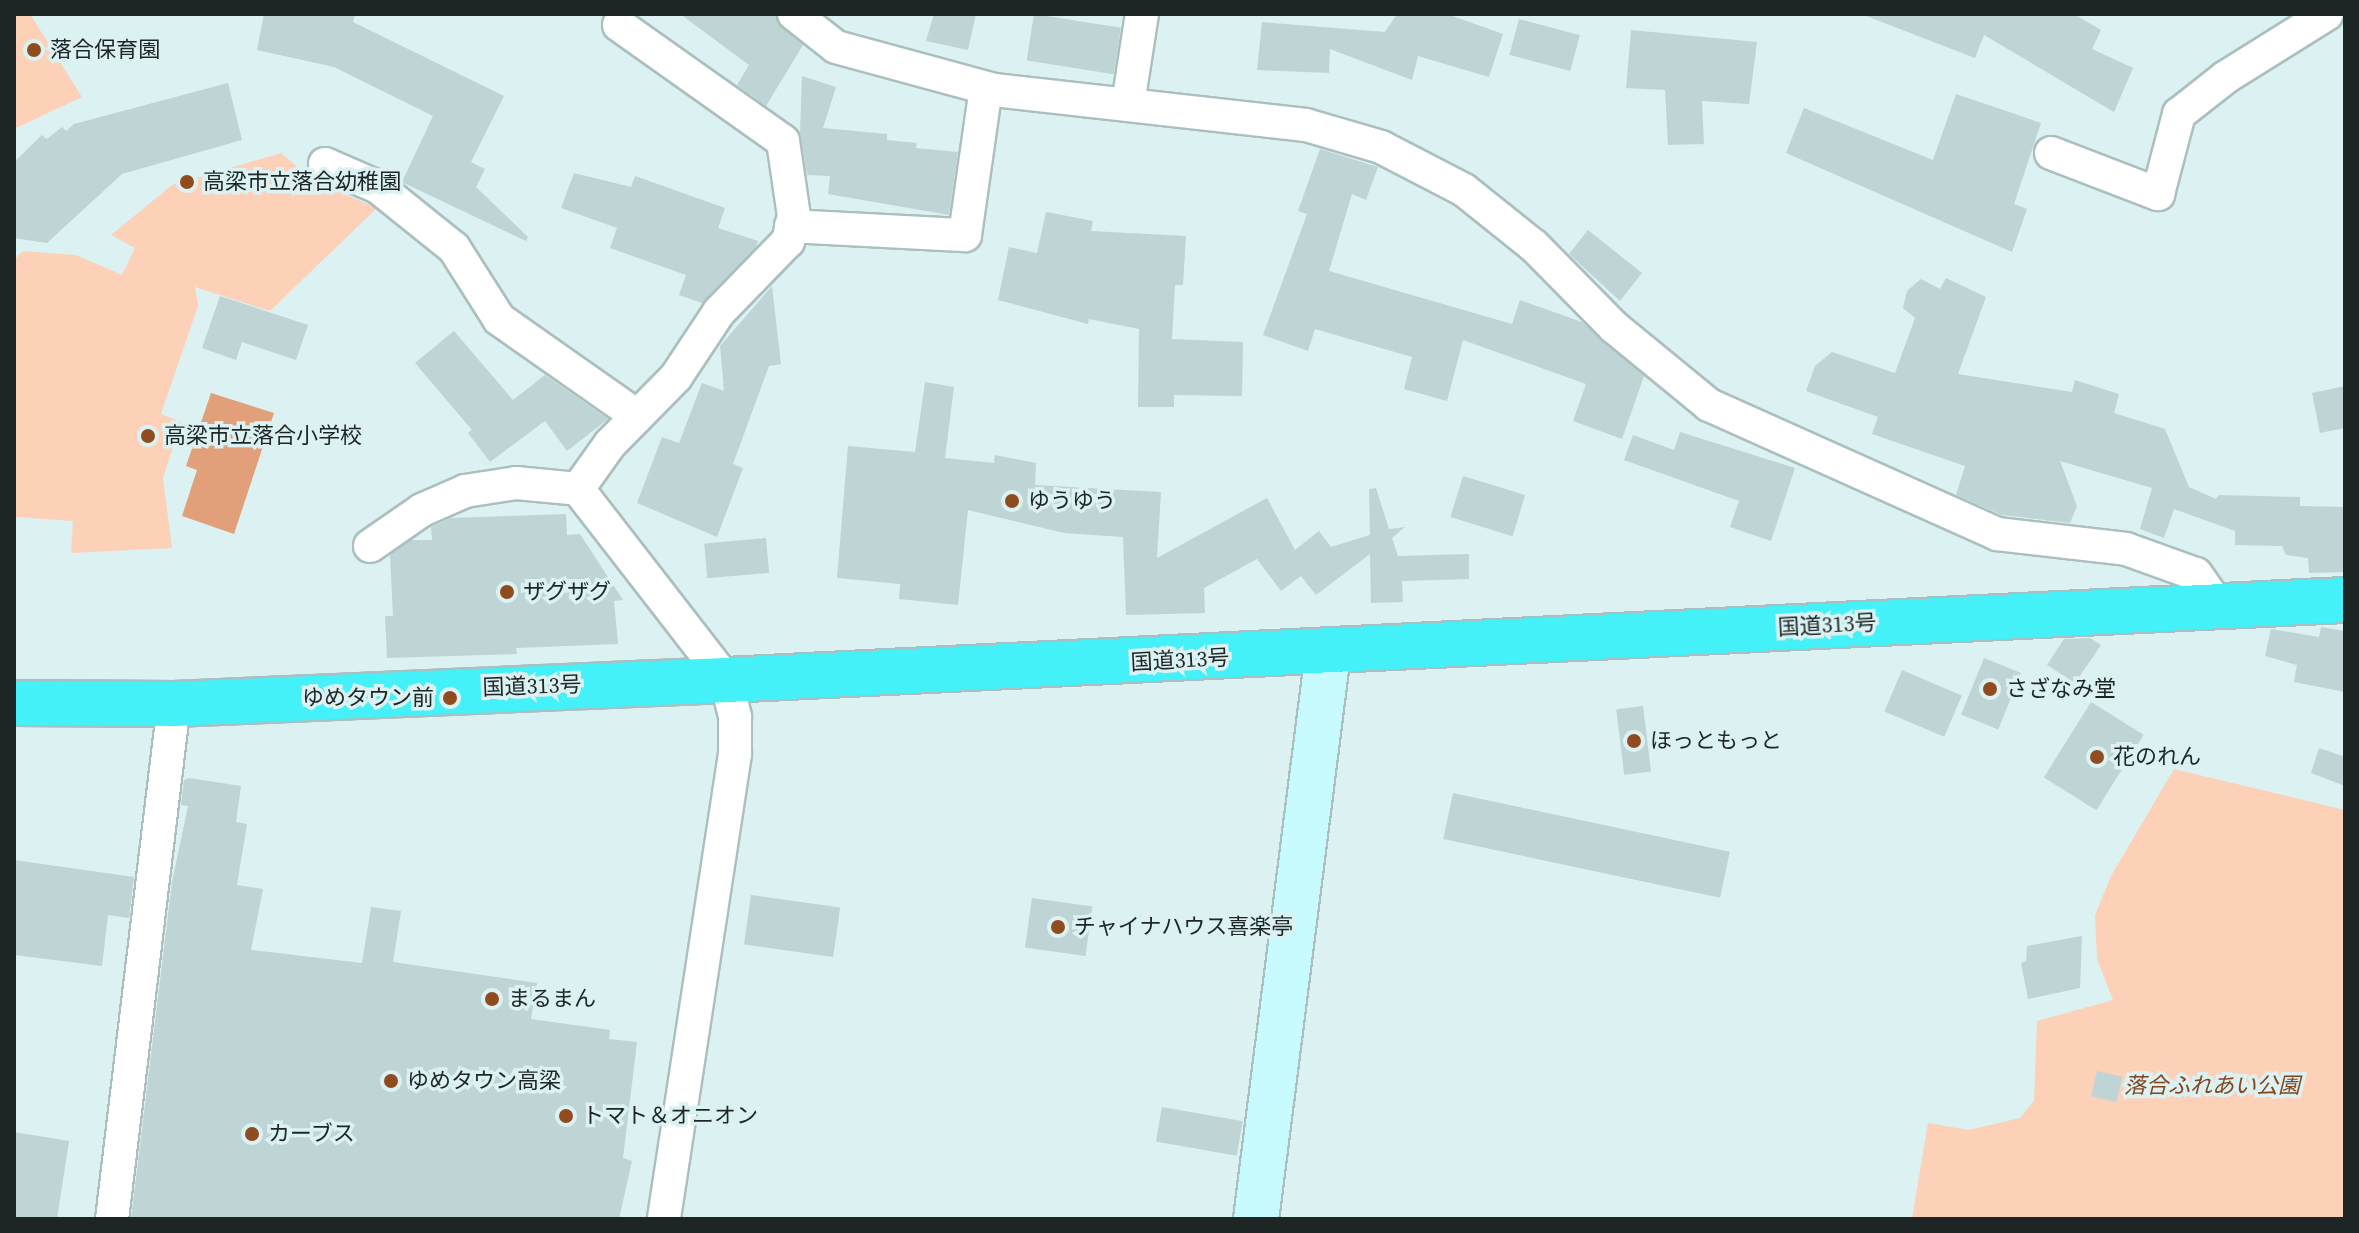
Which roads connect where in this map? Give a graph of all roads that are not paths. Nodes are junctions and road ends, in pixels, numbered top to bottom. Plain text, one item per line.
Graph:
1 (794, 14) edge
2 (1142, 14) edge
3 (2325, 14) edge
4 (619, 25) dead end
5 (986, 88) junction
6 (1128, 104) junction
7 (2051, 153) dead end
8 (325, 164) dead end
9 (791, 226) junction
10 (637, 416) junction
11 (578, 489) junction
12 (370, 546) dead end
13 (2345, 600) edge
14 (2217, 604) junction
15 (1328, 653) junction
16 (726, 680) junction
17 (14, 703) edge
18 (174, 704) junction
19 (112, 1219) edge
20 (664, 1219) edge
21 (1256, 1219) edge

1 - 5 street
2 - 6 street
3 - 7 street
4 - 9 street
5 - 6 street
5 - 9 street
6 - 14 street
8 - 10 street
9 - 10 street
10 - 11 street
11 - 12 street
11 - 16 street
13 - 14 highway, 国道313号
14 - 15 highway, 国道313号
15 - 16 highway, 国道313号
15 - 21 street
16 - 18 highway, 国道313号
16 - 20 street
17 - 18 highway, 国道313号
18 - 19 street

